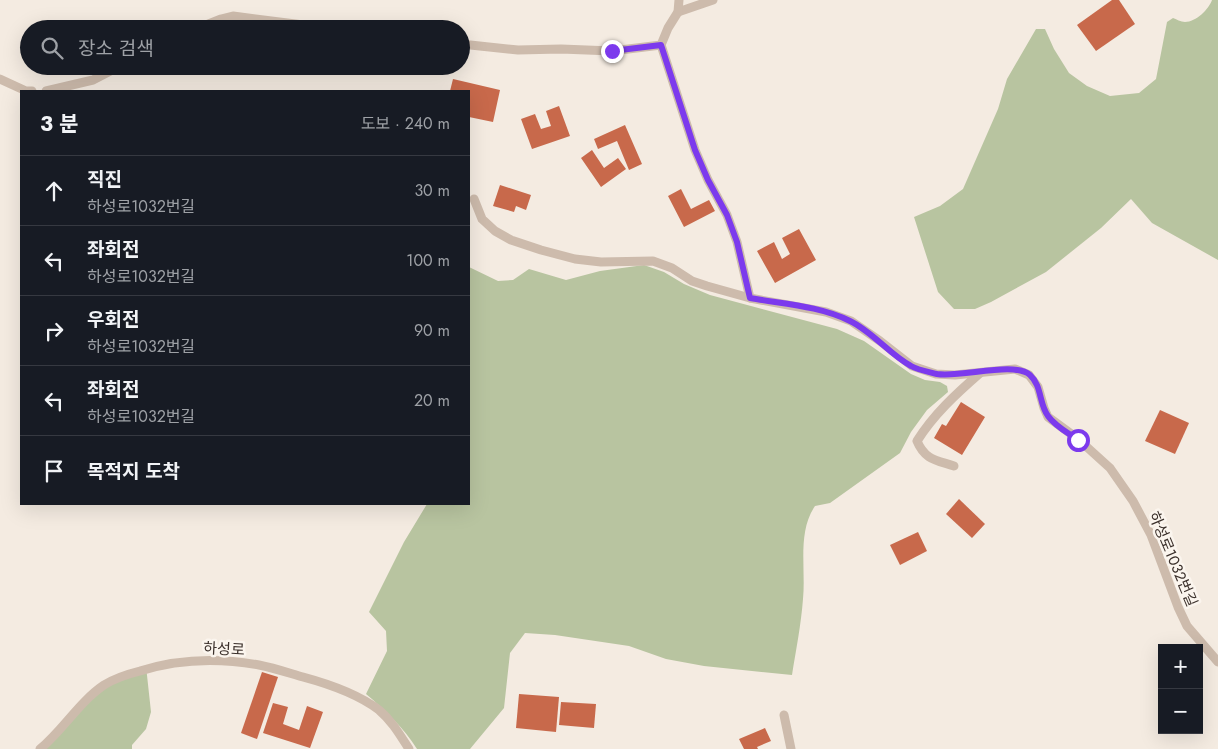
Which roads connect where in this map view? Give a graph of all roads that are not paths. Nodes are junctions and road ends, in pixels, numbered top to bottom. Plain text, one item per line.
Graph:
1 (679, 0) edge
2 (713, 0) edge
3 (678, 12) junction
4 (216, 20) edge
5 (264, 20) edge
6 (470, 45) edge
7 (661, 45) junction
8 (103, 75) edge
9 (0, 79) edge
10 (24, 90) edge
11 (50, 90) edge
12 (474, 199) dead end
13 (750, 298) junction
14 (980, 373) junction
15 (954, 466) dead end
16 (1218, 662) edge
17 (784, 714) dead end
18 (40, 749) edge
19 (409, 749) edge
20 (791, 749) edge

1 - 3 lane
2 - 3 lane
3 - 7 lane
4 - 5 lane
6 - 7 lane
7 - 13 lane
8 - 11 lane
9 - 10 lane
12 - 13 lane, 하성로1032번길
13 - 14 lane, 하성로1032번길
14 - 15 lane
14 - 16 lane, 하성로1032번길
17 - 20 lane
18 - 19 lane, 하성로

